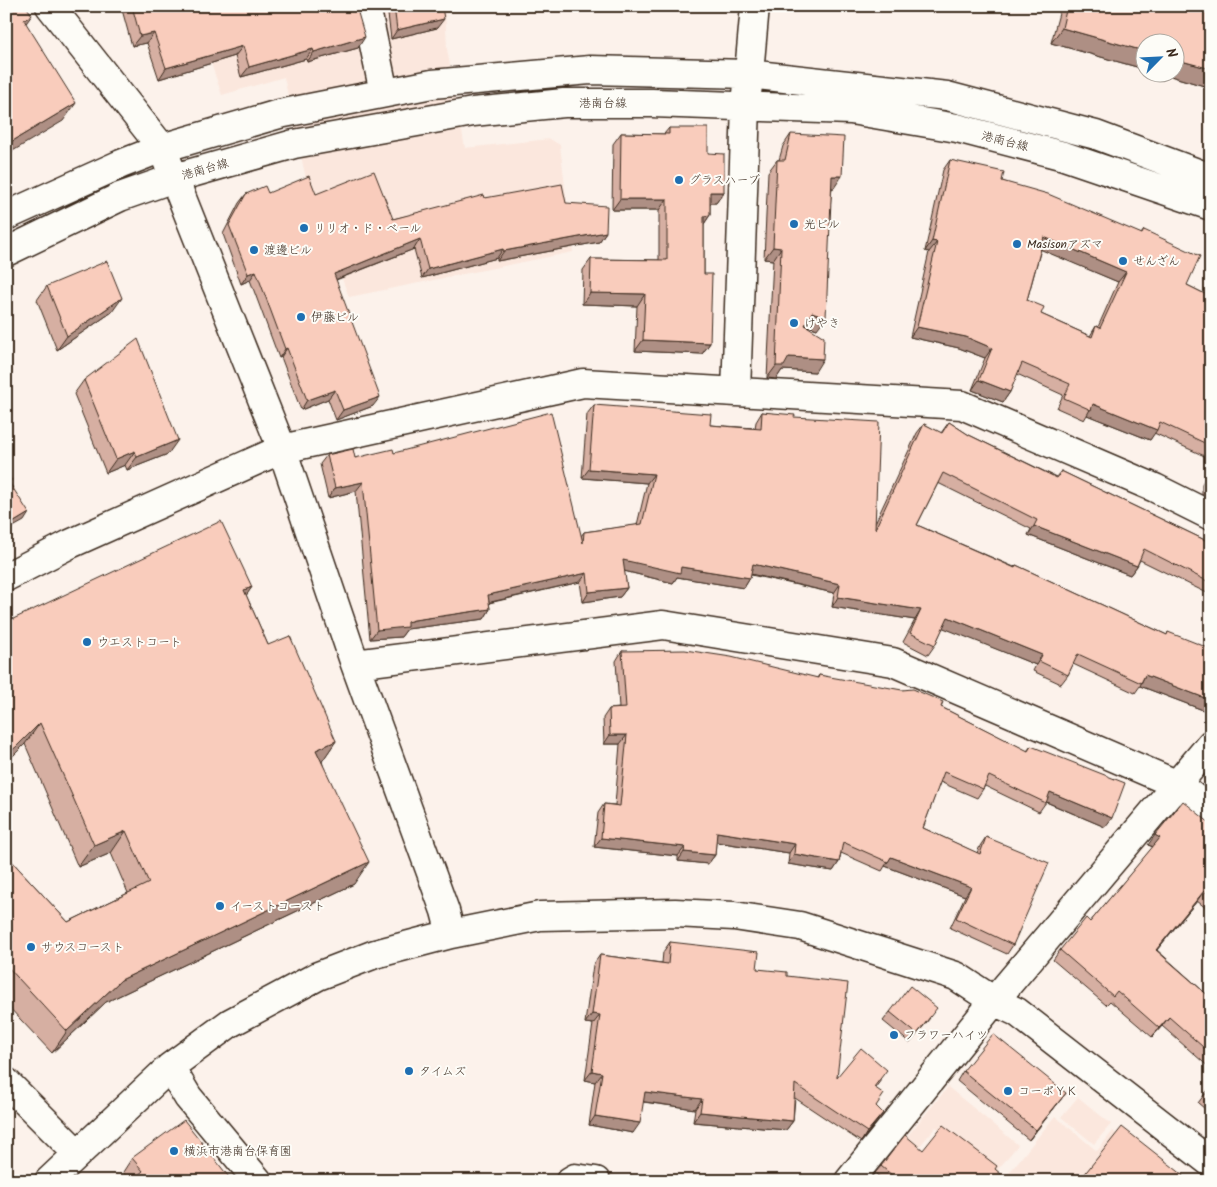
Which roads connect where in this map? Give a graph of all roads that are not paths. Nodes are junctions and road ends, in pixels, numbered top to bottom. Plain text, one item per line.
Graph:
1 (50, 6) edge
2 (366, 6) edge
3 (755, 6) edge
4 (748, 74) junction
5 (384, 93) junction
6 (746, 106) junction
7 (162, 148) junction
8 (174, 178) junction
9 (1211, 178) edge
10 (1211, 206) edge
11 (6, 216) edge
12 (6, 252) edge
13 (736, 392) junction
14 (282, 448) junction
15 (1211, 516) edge
16 (6, 577) edge
17 (355, 664) junction
18 (1211, 744) edge
19 (1178, 785) junction
20 (1211, 811) edge
21 (451, 934) junction
22 (994, 1001) junction
23 (170, 1067) junction
24 (6, 1082) edge
25 (77, 1153) junction
26 (1211, 1163) edge
27 (49, 1181) edge
28 (258, 1181) edge
29 (570, 1181) edge
30 (596, 1181) edge
31 (849, 1181) edge

1 - 7 street
2 - 5 street
3 - 4 street
4 - 5 street
4 - 6 street
4 - 9 street
5 - 7 street
6 - 8 street, 港南台線
6 - 10 street, 港南台線
6 - 13 street
7 - 8 street
7 - 11 street
8 - 12 street, 港南台線
8 - 14 street
13 - 14 street
13 - 15 street
14 - 16 street
14 - 17 street
17 - 19 street
17 - 21 street
18 - 19 street
19 - 20 street
19 - 22 street
21 - 22 street
21 - 23 street
22 - 26 street
22 - 31 street
23 - 25 street
23 - 28 street
24 - 25 street
25 - 27 street
29 - 30 street

